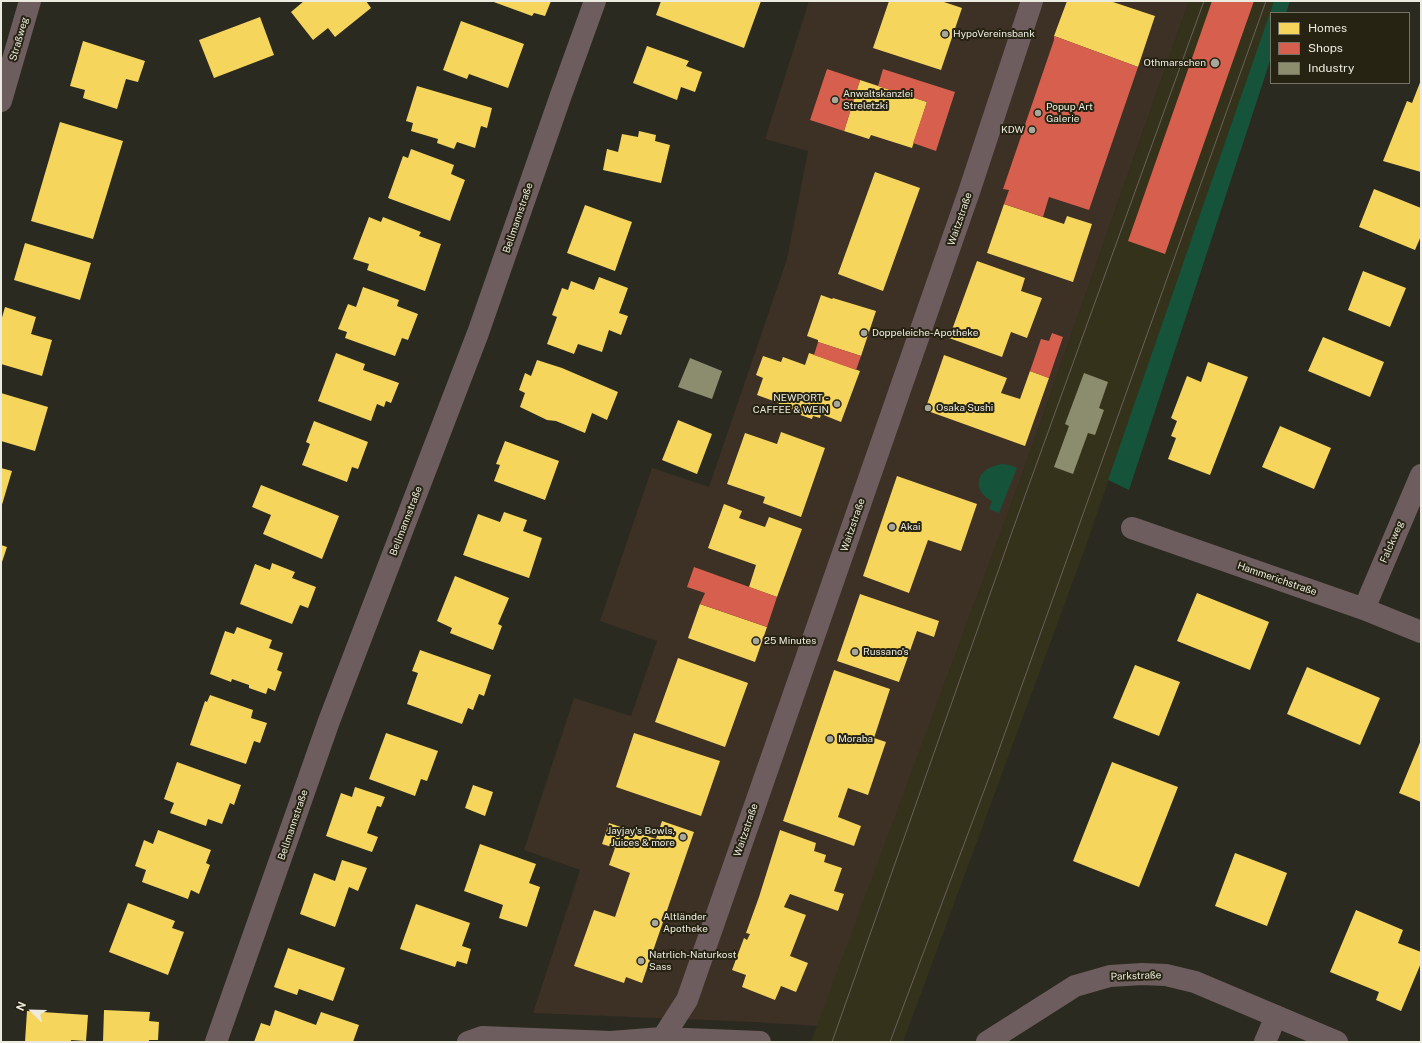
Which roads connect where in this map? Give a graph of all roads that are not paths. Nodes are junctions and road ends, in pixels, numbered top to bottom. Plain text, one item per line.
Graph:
1 (30, 1) edge
2 (595, 1) edge
3 (1032, 1) edge
4 (1, 101) edge
5 (1421, 474) edge
6 (1132, 528) dead end
7 (1364, 609) junction
8 (1421, 632) edge
9 (1276, 1016) junction
10 (661, 1040) edge
11 (216, 1042) edge
12 (468, 1042) edge
13 (760, 1042) edge
14 (987, 1042) edge
15 (1265, 1042) edge
16 (1337, 1042) edge

1 - 4 street, Straßweg
2 - 11 street, Bellmannstraße
3 - 10 street, Waitzstraße
5 - 7 street, Falckweg
6 - 7 street, Hammerichstraße
7 - 8 street, Hammerichstraße
9 - 14 street, Parkstraße
9 - 15 street
9 - 16 street, Parkstraße
10 - 12 street
10 - 13 street

